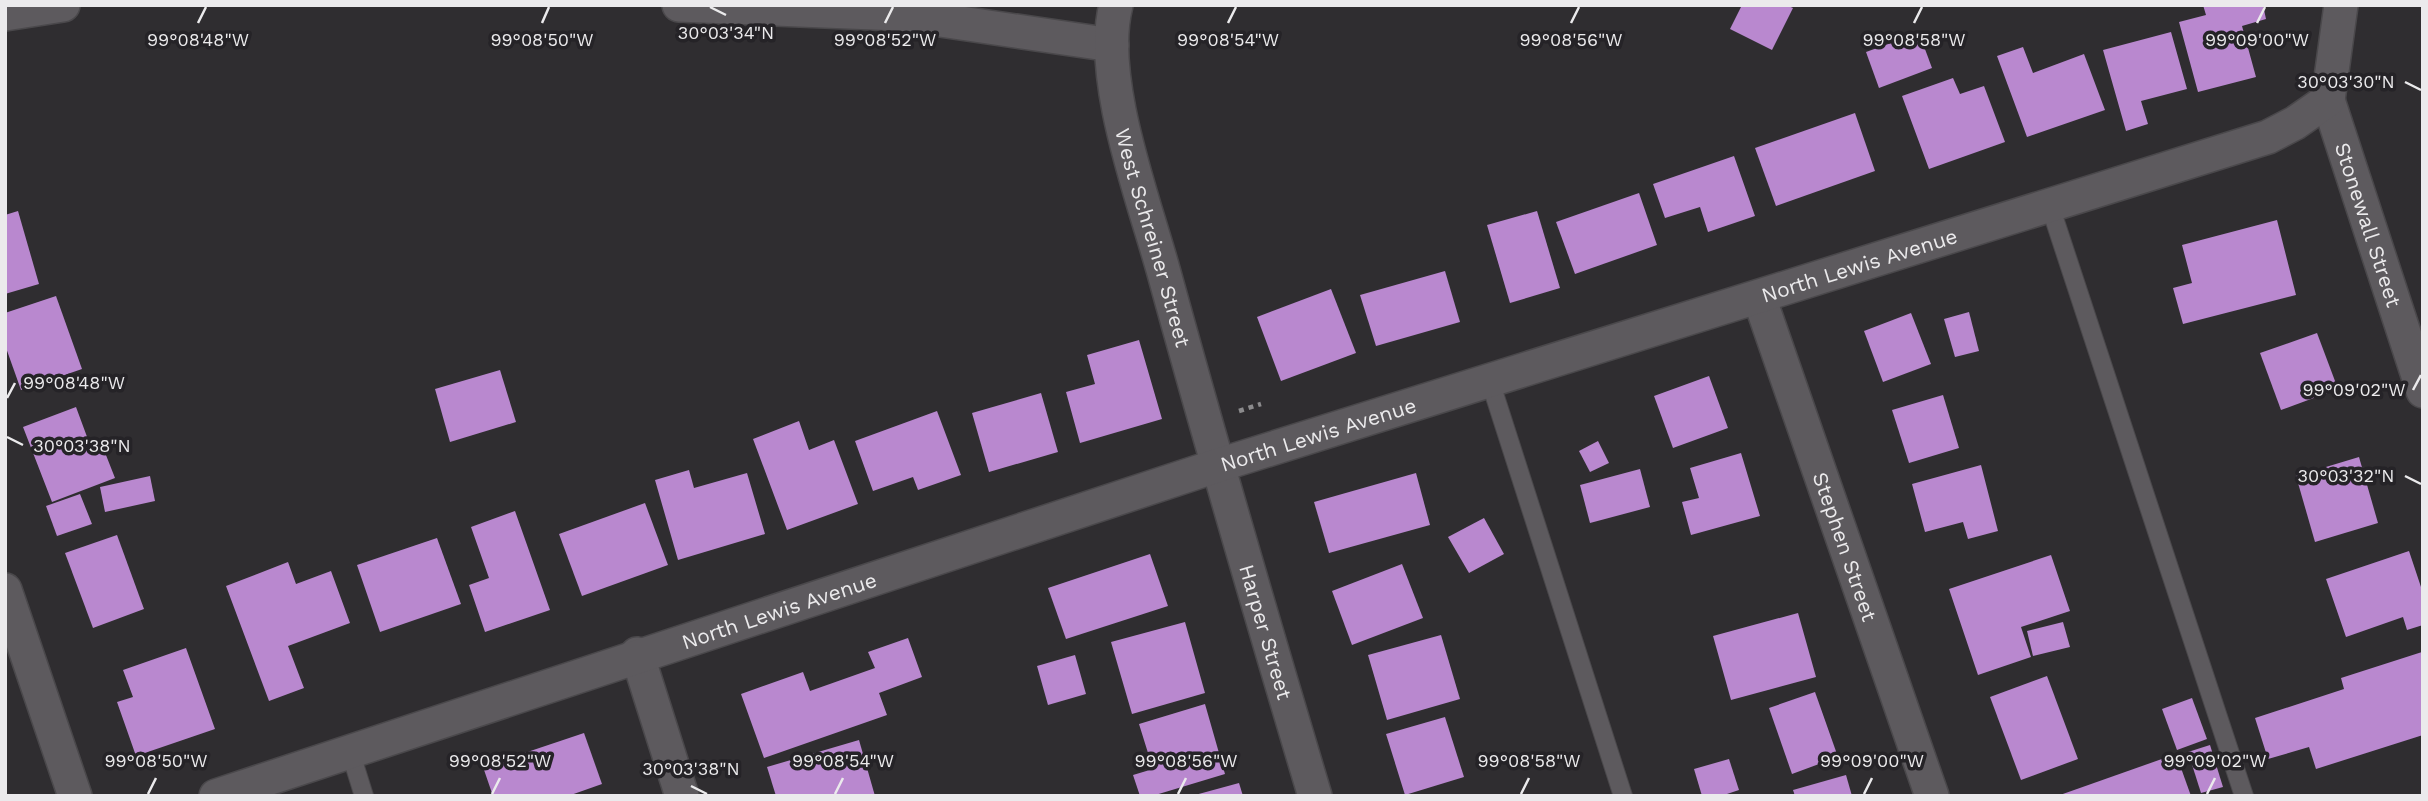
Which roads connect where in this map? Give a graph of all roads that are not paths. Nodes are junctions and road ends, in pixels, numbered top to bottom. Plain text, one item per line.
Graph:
1 (63, 5) edge
2 (679, 5) edge
3 (1116, 5) edge
4 (2342, 5) edge
5 (5, 14) edge
6 (1112, 45) junction
7 (2328, 100) junction
8 (2050, 206) junction
9 (1759, 297) junction
10 (1490, 381) junction
11 (2423, 391) edge
12 (1216, 466) junction
13 (5, 590) edge
14 (637, 654) junction
15 (349, 751) junction
16 (75, 796) edge
17 (216, 796) edge
18 (364, 796) edge
19 (682, 796) edge
20 (1315, 796) edge
21 (1623, 796) edge
22 (1932, 796) edge
23 (2244, 796) edge

1 - 5 street
2 - 6 street
3 - 6 street, West Schreiner Street
4 - 7 street
6 - 12 street, West Schreiner Street
7 - 8 street, North Lewis Avenue
7 - 11 street, Stonewall Street
8 - 9 street, North Lewis Avenue
8 - 23 lane
9 - 10 street, North Lewis Avenue
9 - 22 street, Stephen Street
10 - 12 street, North Lewis Avenue
10 - 21 lane
12 - 14 street, North Lewis Avenue
12 - 20 street, Harper Street
13 - 16 street
14 - 15 street, North Lewis Avenue
14 - 19 street
15 - 17 street, North Lewis Avenue
15 - 18 lane

